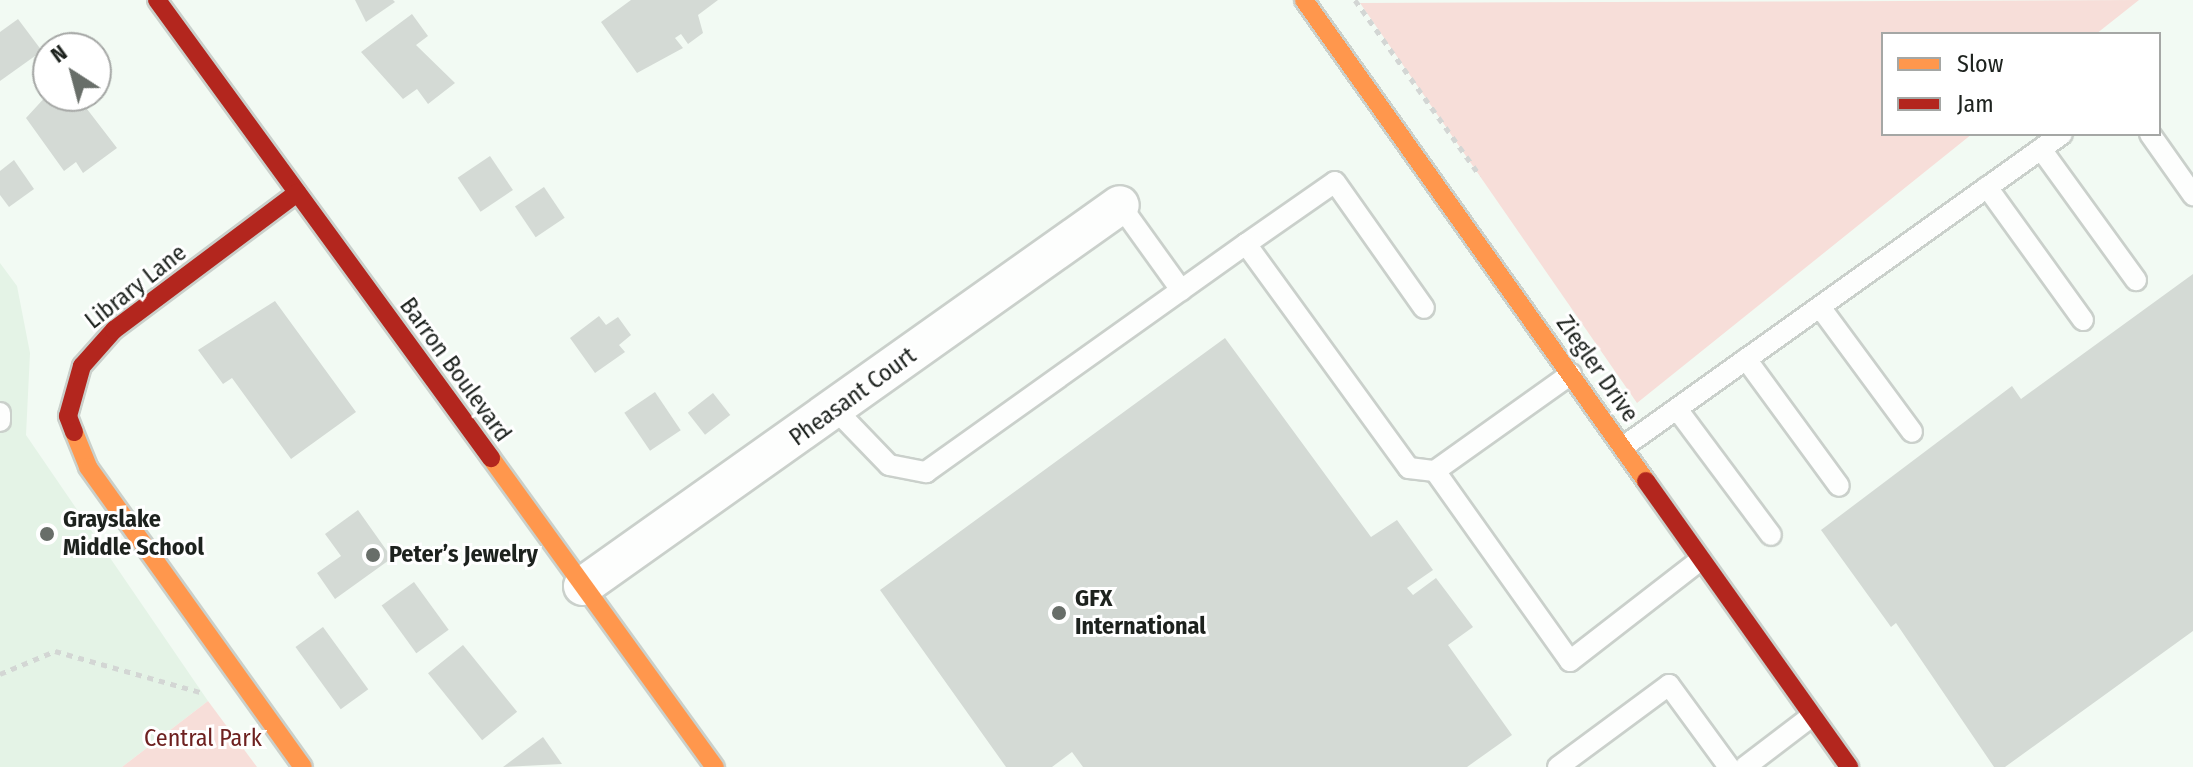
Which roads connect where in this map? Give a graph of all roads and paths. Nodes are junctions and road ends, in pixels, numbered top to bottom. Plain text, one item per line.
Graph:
1 (157, 0) edge
2 (1304, 0) edge
3 (2059, 136) edge
4 (2151, 136) edge
5 (2041, 149) junction
6 (1987, 187) junction
7 (297, 193) junction
8 (2193, 195) edge
9 (1120, 205) joint
10 (1246, 244) junction
11 (2136, 280) dead end
12 (1181, 290) junction
13 (1820, 307) junction
14 (1424, 308) dead end
15 (2083, 320) dead end
16 (1746, 359) junction
17 (1571, 374) junction
18 (835, 409) junction
19 (1677, 409) junction
20 (0, 413) edge
21 (0, 421) edge
22 (1912, 432) dead end
23 (1623, 447) junction
24 (1435, 471) junction
25 (1839, 486) dead end
26 (1771, 535) dead end
27 (1700, 560) junction
28 (583, 586) junction
29 (0, 674) edge
30 (209, 704) dead end
31 (1812, 716) junction
32 (303, 767) edge
33 (715, 767) edge
34 (1558, 767) edge
35 (1729, 767) edge
36 (1745, 767) edge
37 (1849, 767) edge

1 - 7 street, Barron Boulevard
2 - 17 street, Ziegler Drive
3 - 5 lane
4 - 8 lane
5 - 6 lane
5 - 11 lane
6 - 13 lane
6 - 15 lane
7 - 28 street, Barron Boulevard
7 - 32 street, Library Lane
9 - 12 lane
9 - 18 street, Pheasant Court
10 - 12 lane
10 - 14 lane
10 - 24 lane
12 - 18 lane
13 - 16 lane
13 - 22 lane
16 - 19 lane
16 - 25 lane
17 - 23 street, Ziegler Drive
17 - 24 lane
18 - 28 street, Pheasant Court
19 - 23 lane
19 - 26 lane
20 - 21 lane
23 - 27 street, Ziegler Drive
24 - 27 lane
27 - 31 street, Ziegler Drive
28 - 33 street, Barron Boulevard
29 - 30 path
31 - 36 lane
31 - 37 street, Ziegler Drive
34 - 35 lane

